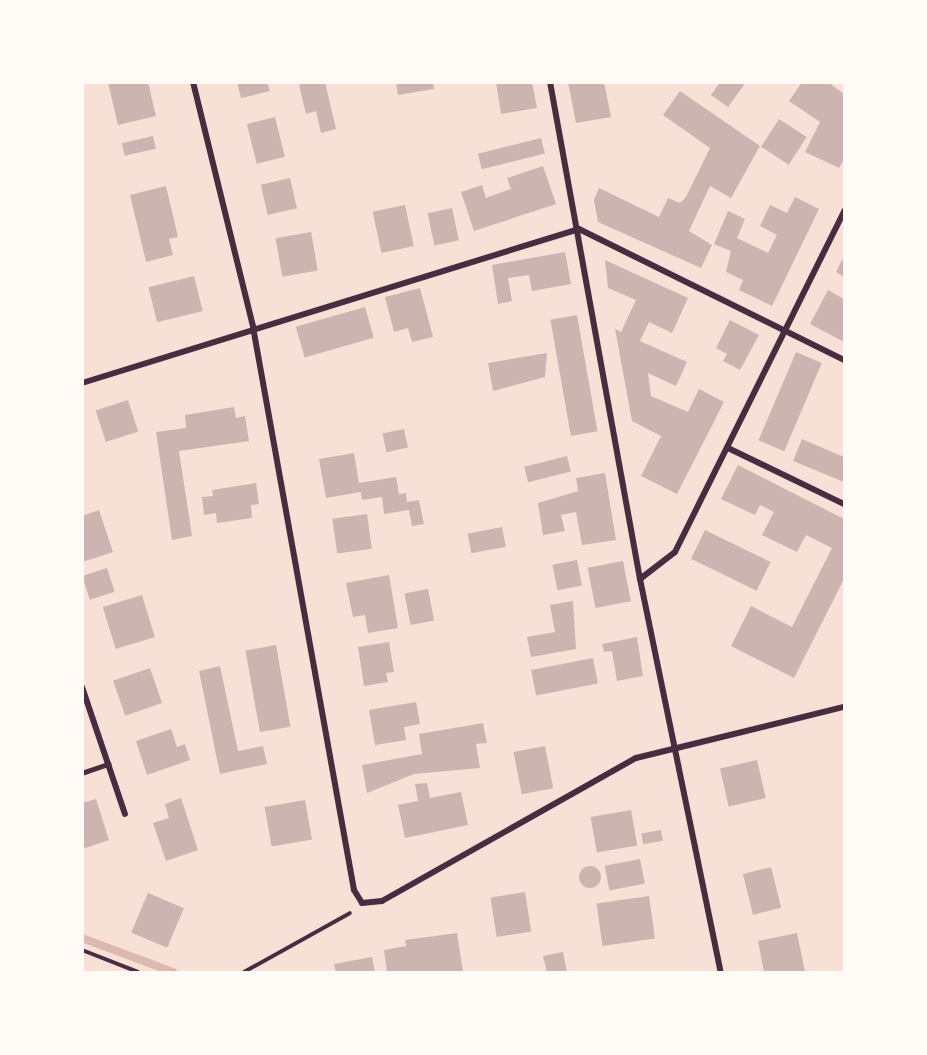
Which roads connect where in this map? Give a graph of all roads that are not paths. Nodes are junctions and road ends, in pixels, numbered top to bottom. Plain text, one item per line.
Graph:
1 (193, 82) edge
2 (550, 82) edge
3 (844, 211) edge
4 (579, 229) junction
5 (253, 327) junction
6 (786, 331) junction
7 (844, 360) edge
8 (82, 383) edge
9 (728, 448) junction
10 (844, 504) edge
11 (640, 579) junction
12 (82, 687) edge
13 (844, 707) edge
14 (676, 746) junction
15 (108, 764) junction
16 (82, 773) edge
17 (125, 814) dead end
18 (721, 972) edge

1 - 5 street
2 - 4 street
3 - 6 street
4 - 5 street
4 - 6 street
4 - 11 street
5 - 8 street
5 - 14 street
6 - 7 street
6 - 9 street
9 - 10 street
9 - 11 street
11 - 14 street
12 - 15 street
13 - 14 street
14 - 18 street
15 - 16 lane
15 - 17 street

